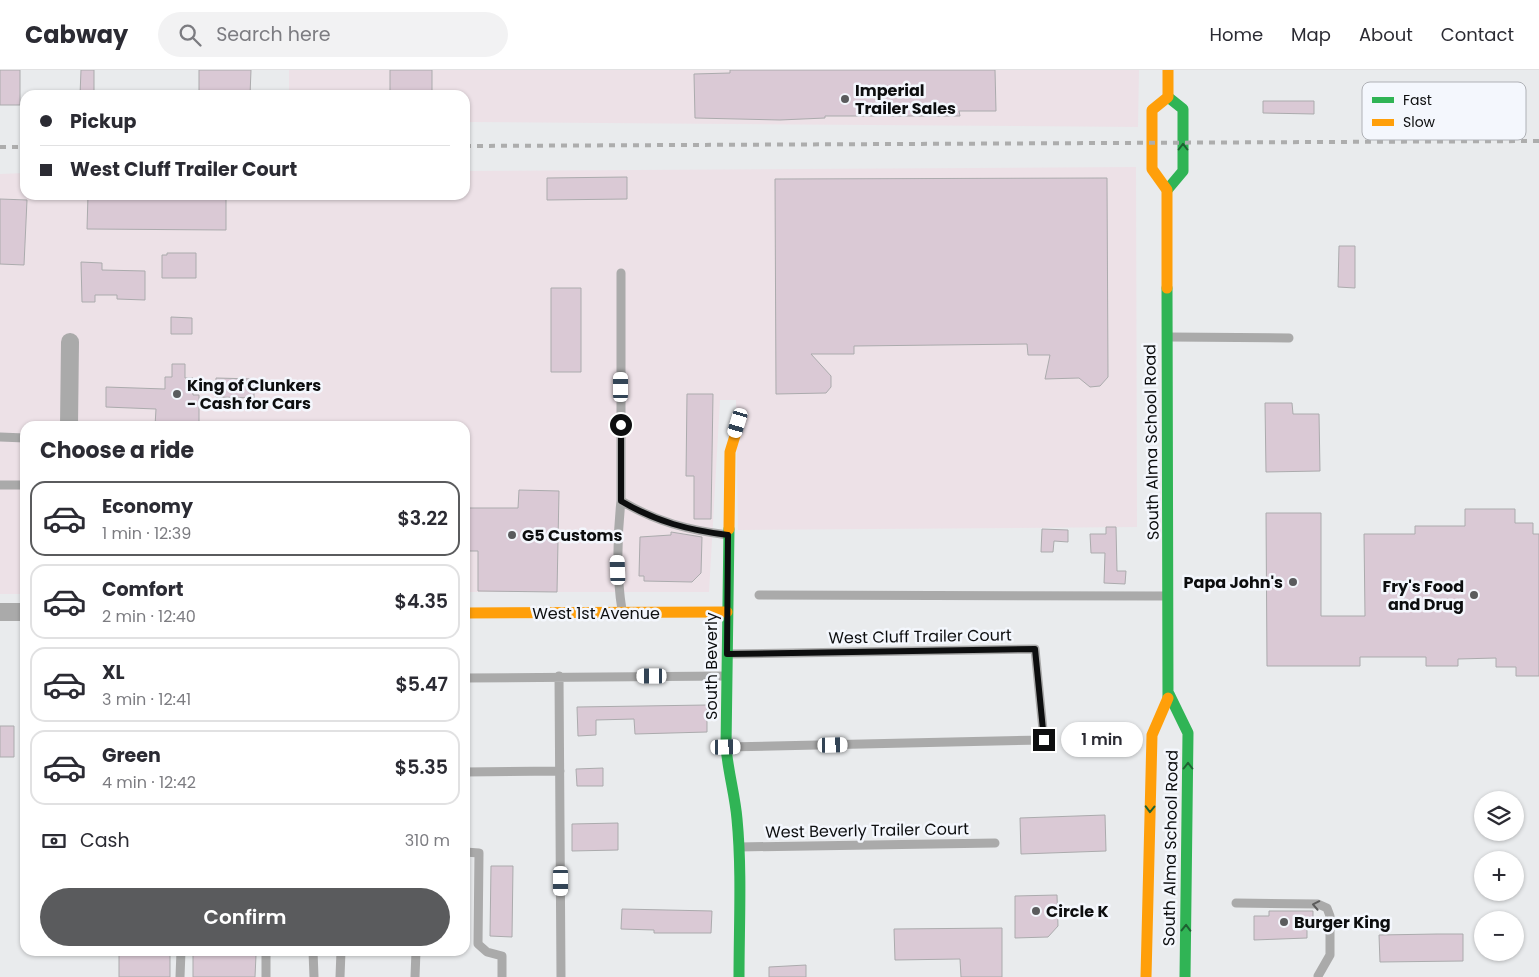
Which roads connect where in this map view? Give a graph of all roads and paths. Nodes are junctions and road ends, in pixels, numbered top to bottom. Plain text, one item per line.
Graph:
1 (1168, 70) edge
2 (1168, 97) junction
3 (1167, 190) junction
4 (621, 273) dead end
5 (1166, 337) junction
6 (1289, 338) dead end
7 (70, 342) dead end
8 (741, 416) dead end
9 (69, 421) edge
10 (0, 437) edge
11 (20, 438) edge
12 (0, 485) edge
13 (20, 485) edge
14 (621, 501) junction
15 (728, 535) junction
16 (759, 595) dead end
17 (1170, 596) junction
18 (0, 612) edge
19 (20, 612) edge
20 (727, 612) junction
21 (470, 613) edge
22 (622, 613) junction
23 (727, 654) junction
24 (559, 676) junction
25 (727, 676) junction
26 (470, 678) edge
27 (1169, 694) junction
28 (726, 747) junction
29 (560, 771) junction
30 (470, 772) edge
31 (995, 843) dead end
32 (739, 847) junction
33 (470, 852) edge
34 (1236, 903) dead end
35 (181, 956) edge
36 (266, 956) edge
37 (314, 956) edge
38 (341, 956) edge
39 (416, 956) edge
40 (1318, 976) edge
41 (180, 977) edge
42 (266, 977) edge
43 (314, 977) edge
44 (340, 977) edge
45 (415, 977) edge
46 (502, 977) edge
47 (561, 977) edge
48 (739, 977) edge
49 (1146, 977) edge
50 (1185, 977) edge

1 - 2 main road
2 - 3 main road
3 -> 2 main road
3 - 5 main road, South Alma School Road
4 - 14 lane
5 - 6 lane
5 - 17 main road, South Alma School Road
7 - 9 street
8 - 15 main road, South Beverly
10 - 11 lane
12 - 13 lane
14 - 15 lane
14 - 22 lane
15 - 20 main road, South Beverly
16 - 17 lane
17 - 27 main road, South Alma School Road
18 - 19 street
20 - 22 main road, West 1st Avenue
20 - 23 main road, South Beverly
21 - 22 main road, West 1st Avenue
23 - 25 main road, South Beverly
23 - 28 lane, West Cluff Trailer Court
24 - 25 lane
24 - 26 lane
24 - 29 lane
25 - 28 main road, South Beverly
27 -> 49 main road, South Alma School Road
50 -> 27 main road, South Alma School Road
28 - 32 main road, South Beverly
29 - 30 lane
29 - 47 lane
31 - 32 lane, West Beverly Trailer Court
32 - 48 main road, South Beverly
33 - 46 lane
40 -> 34 lane
35 - 41 lane
36 - 42 lane
37 - 43 lane
38 - 44 lane
39 - 45 lane

